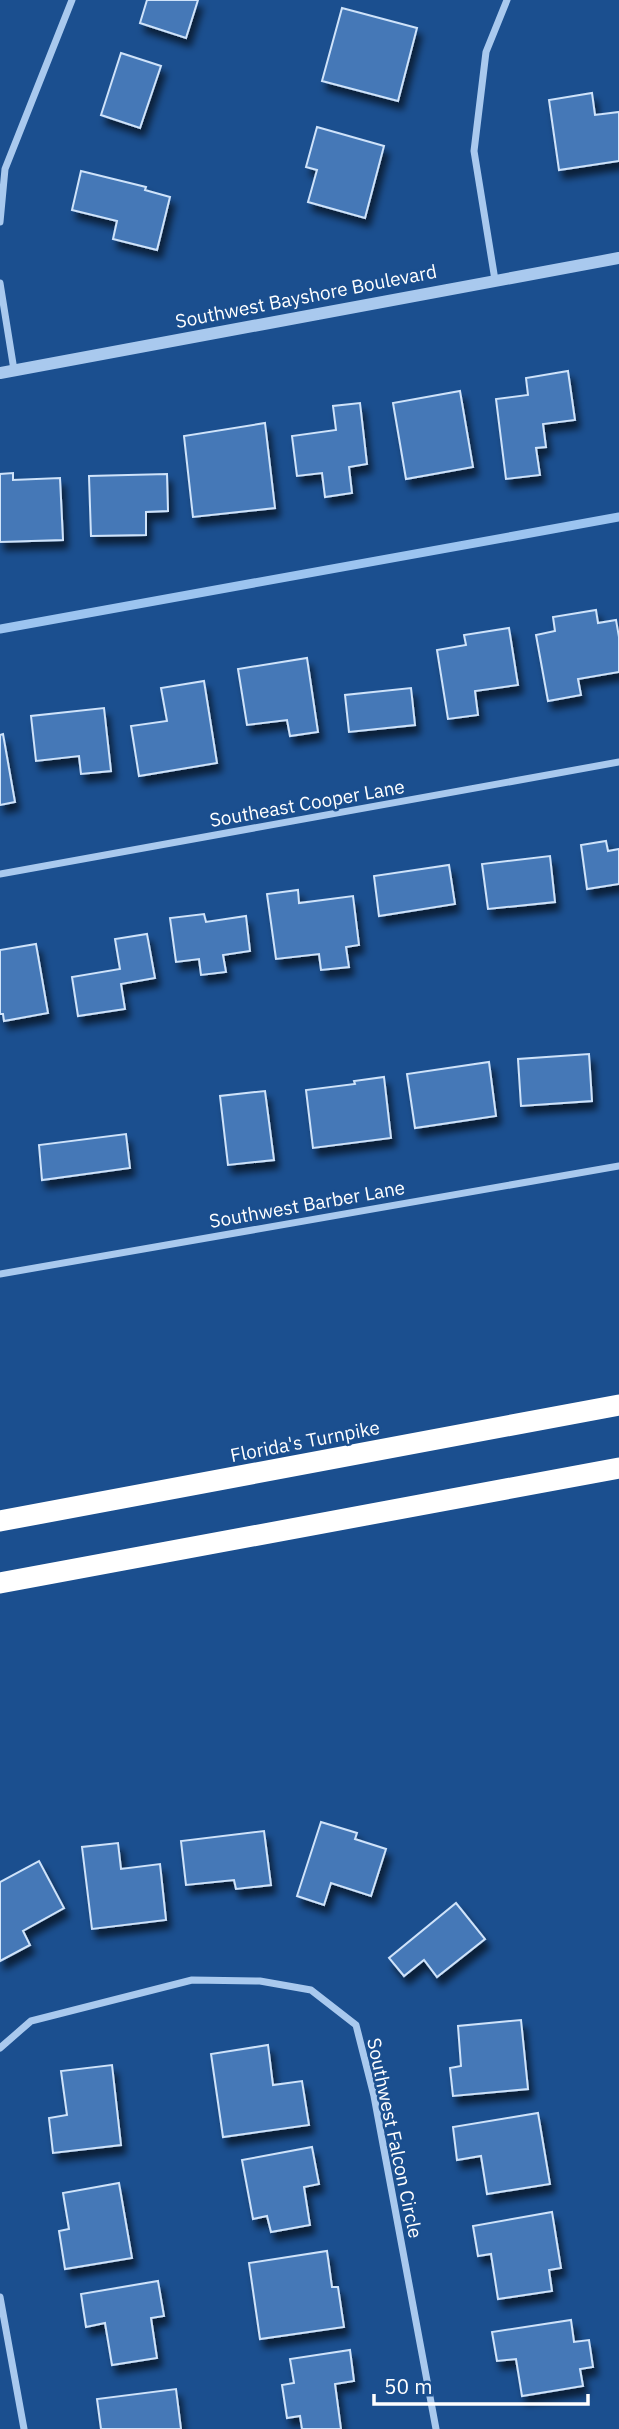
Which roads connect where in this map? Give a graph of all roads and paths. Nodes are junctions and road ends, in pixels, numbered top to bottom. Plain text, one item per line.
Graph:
1 (72, 0) edge
2 (507, 0) edge
3 (0, 222) edge
4 (619, 258) edge
5 (495, 280) junction
6 (0, 283) edge
7 (14, 370) junction
8 (0, 373) edge
9 (619, 762) edge
10 (0, 874) edge
11 (619, 1166) edge
12 (0, 1274) edge
13 (619, 1405) edge
14 (619, 1468) edge
15 (0, 1521) edge
16 (0, 1583) edge
17 (0, 2048) edge
18 (0, 2297) edge
19 (24, 2429) edge
20 (436, 2429) edge

1 - 3 street
2 - 5 street
4 - 5 street, Southwest Bayshore Boulevard
5 - 7 street, Southwest Bayshore Boulevard
6 - 7 street
7 - 8 street, Southwest Bayshore Boulevard
9 - 10 street, Southeast Cooper Lane
11 - 12 street, Southwest Barber Lane
13 - 15 highway, Florida's Turnpike
14 - 16 highway
17 - 20 street, Southwest Falcon Circle
18 - 19 street

